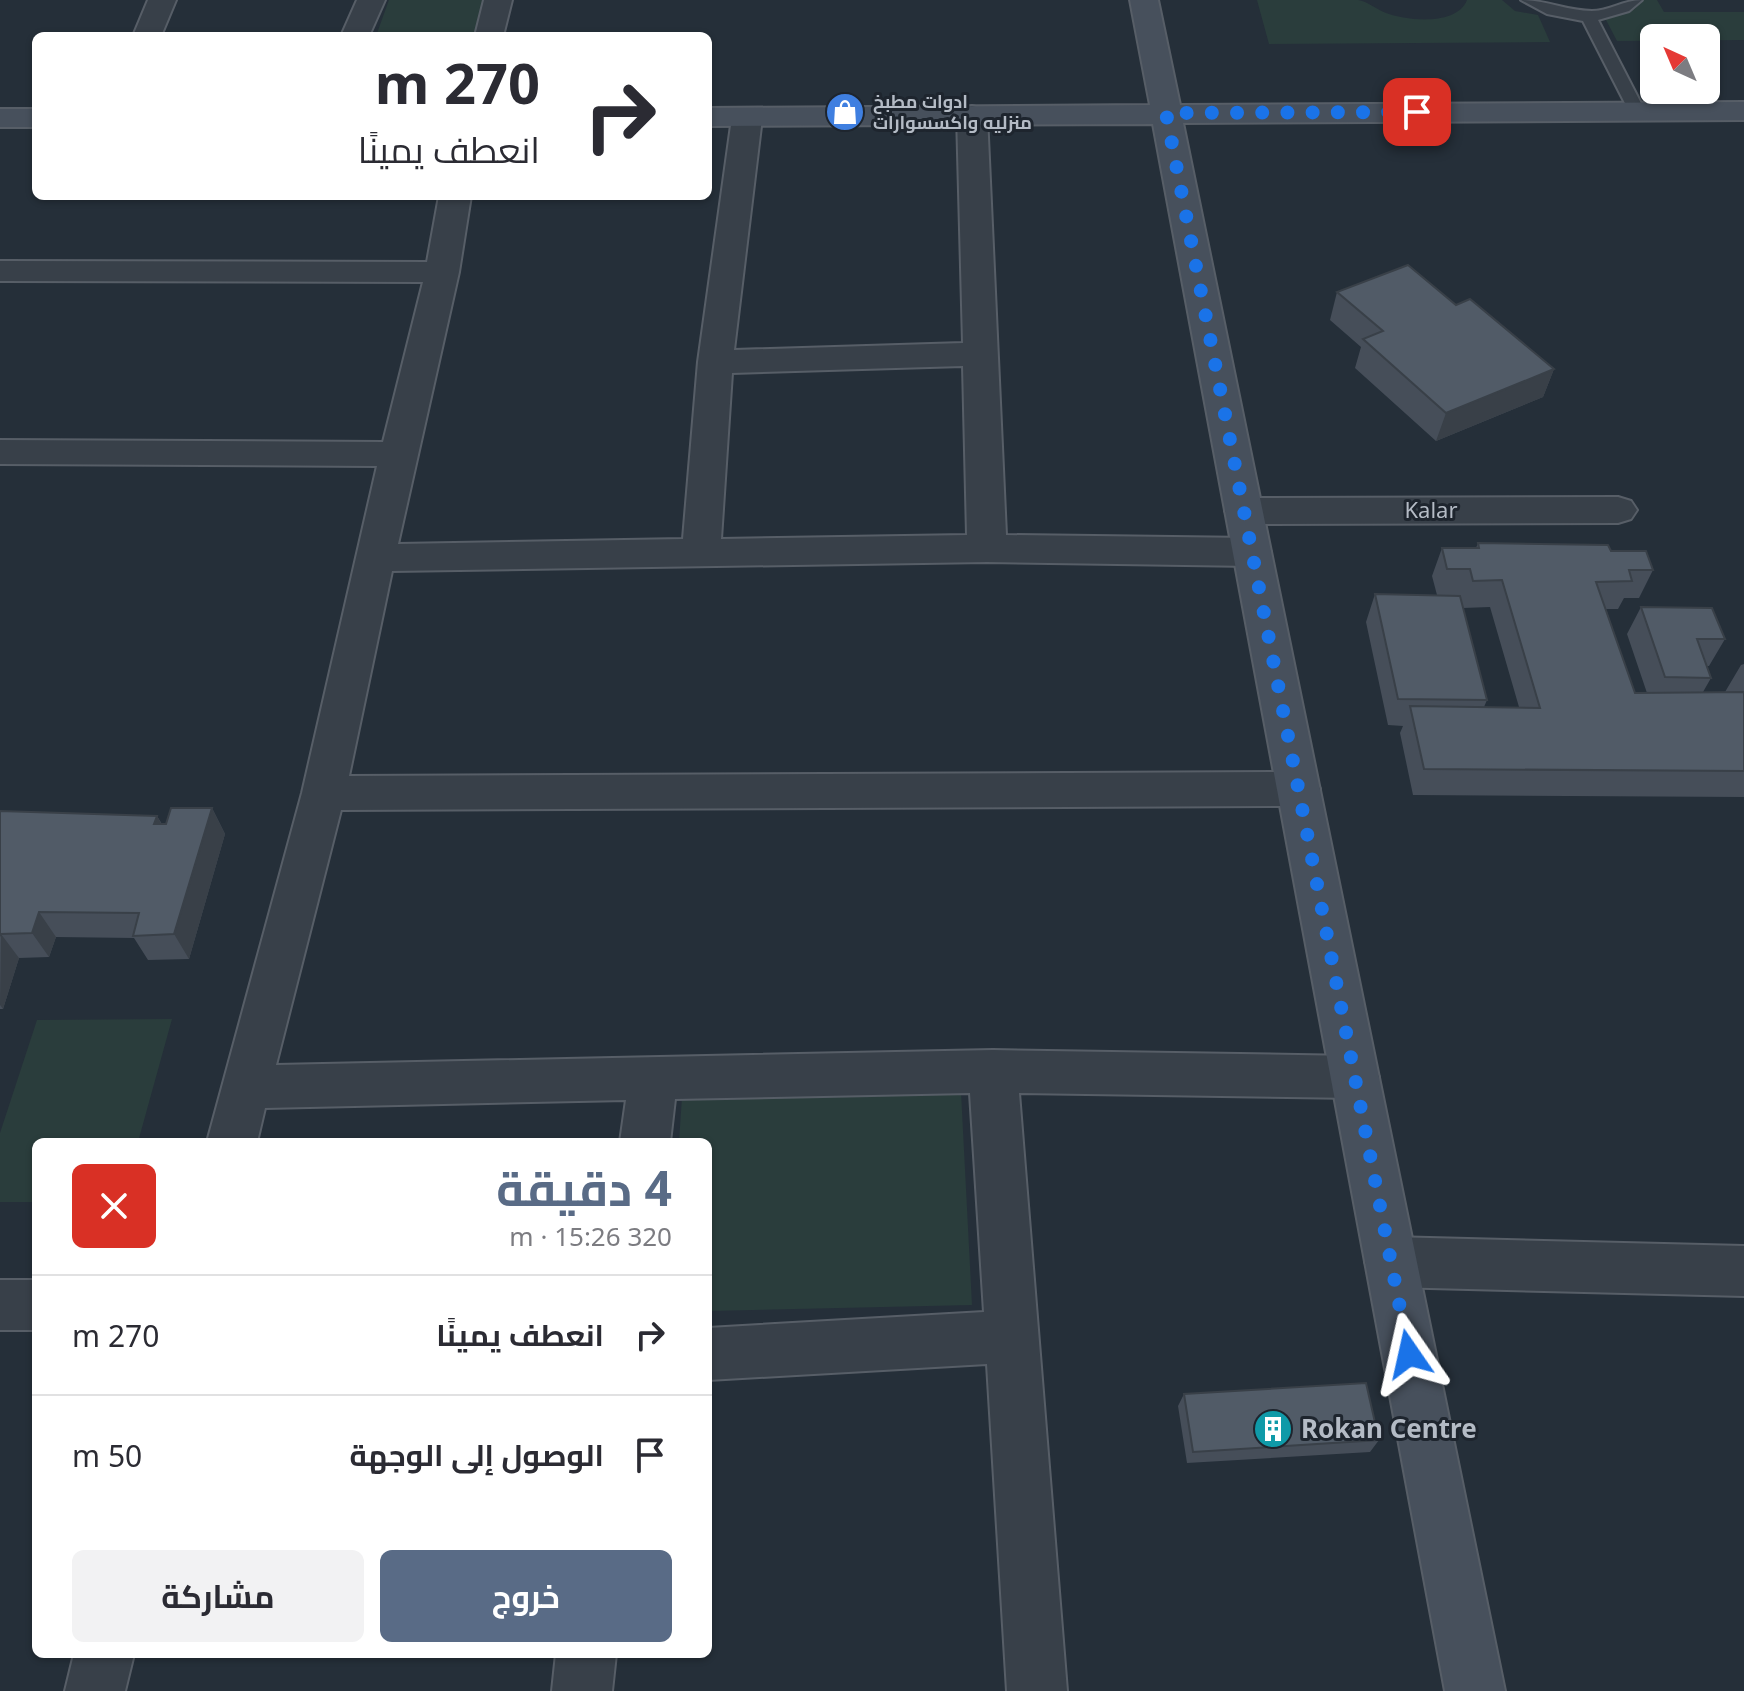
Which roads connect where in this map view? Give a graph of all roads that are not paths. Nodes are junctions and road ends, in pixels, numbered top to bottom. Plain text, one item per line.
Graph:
1 (162, 0) edge
2 (371, 0) edge
3 (498, 0) edge
4 (1144, 0) edge
5 (1529, 0) edge
6 (1634, 0) edge
7 (1588, 15) junction
8 (149, 32) edge
9 (357, 32) edge
10 (490, 32) edge
11 (1637, 111) junction
12 (1744, 111) edge
13 (1166, 113) junction
14 (972, 115) junction
15 (712, 117) edge
16 (0, 118) edge
17 (32, 118) edge
18 (747, 118) junction
19 (454, 200) edge
20 (0, 271) edge
21 (442, 272) junction
22 (979, 354) junction
23 (715, 362) junction
24 (0, 452) edge
25 (398, 454) junction
26 (1618, 510) dead end
27 (1248, 532) junction
28 (987, 548) junction
29 (701, 553) junction
30 (375, 558) junction
31 (1299, 789) junction
32 (324, 793) junction
33 (993, 1071) junction
34 (1355, 1077) junction
35 (653, 1078) junction
36 (246, 1087) junction
37 (233, 1138) edge
38 (646, 1138) edge
39 (1391, 1262) junction
40 (1744, 1271) edge
41 (0, 1305) edge
42 (32, 1305) edge
43 (1012, 1336) junction
44 (712, 1354) edge
45 (103, 1658) edge
46 (586, 1658) edge
47 (95, 1691) edge
48 (582, 1691) edge
49 (1037, 1691) edge
50 (1475, 1691) edge

1 - 8 street
2 - 9 street
3 - 10 street
4 - 13 street
5 - 7 lane
6 - 7 lane
7 - 11 lane
11 - 12 street
11 - 13 street
13 - 14 street
13 - 27 street
14 - 18 street
14 - 22 street
15 - 18 street
16 - 17 street
18 - 23 street
19 - 21 street
20 - 21 street
21 - 25 street
22 - 23 street
22 - 28 street
23 - 29 street
24 - 25 street
25 - 30 street
26 - 27 street, Kalar
27 - 28 street, Kalar
27 - 31 street
28 - 29 street, Kalar
29 - 30 street, Kalar
30 - 32 street
31 - 32 street
31 - 34 street
32 - 36 street
33 - 34 street
33 - 35 street
33 - 43 street
34 - 39 street
35 - 36 street
35 - 38 street
36 - 37 street
39 - 40 street
39 - 50 street
41 - 42 street
43 - 44 street
43 - 49 street
45 - 47 street
46 - 48 street

